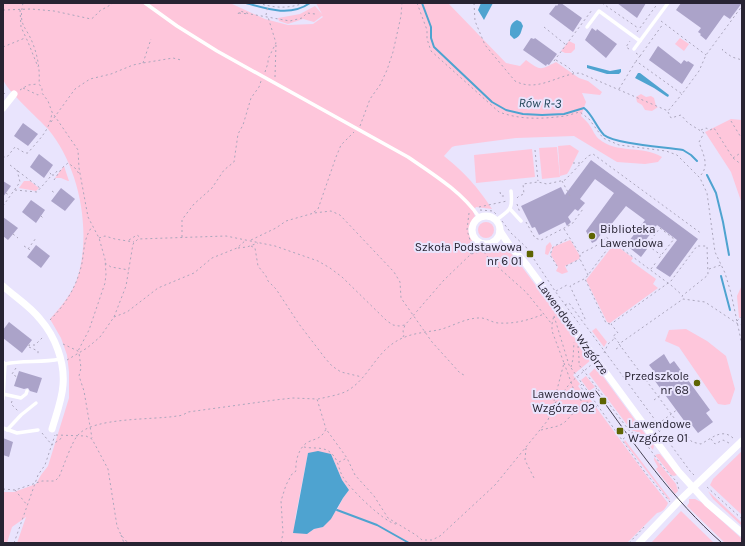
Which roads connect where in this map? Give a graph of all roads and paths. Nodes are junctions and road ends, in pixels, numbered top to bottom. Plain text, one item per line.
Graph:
1 (23, 3) edge
2 (113, 3) edge
3 (145, 3) edge
4 (258, 3) edge
5 (304, 3) edge
6 (402, 3) edge
7 (417, 3) edge
8 (474, 3) edge
9 (602, 3) edge
10 (658, 3) edge
11 (668, 3) edge
12 (742, 6) edge
13 (268, 7) junction
14 (3, 10) edge
15 (21, 10) junction
16 (598, 11) junction
17 (238, 13) dead end
18 (315, 14) dead end
19 (266, 16) junction
20 (268, 17) junction
21 (657, 18) junction
22 (664, 23) junction
23 (544, 27) dead end
24 (587, 27) dead end
25 (639, 29) junction
26 (633, 37) junction
27 (26, 38) junction
28 (151, 39) dead end
29 (640, 42) junction
30 (276, 43) junction
31 (566, 45) junction
32 (3, 47) edge
33 (634, 49) dead end
34 (723, 49) dead end
35 (706, 55) junction
36 (640, 56) junction
37 (181, 60) dead end
38 (742, 60) edge
39 (636, 61) junction
40 (143, 63) junction
41 (39, 67) junction
42 (574, 73) junction
43 (263, 77) junction
44 (275, 83) junction
45 (38, 84) junction
46 (23, 88) junction
47 (619, 90) junction
48 (42, 93) junction
49 (3, 94) edge
50 (6, 94) dead end
51 (14, 94) joint
52 (682, 94) junction
53 (3, 108) edge
54 (668, 111) junction
55 (52, 112) junction
56 (55, 116) junction
57 (731, 120) dead end
58 (51, 122) junction
59 (357, 129) junction
60 (700, 130) junction
61 (742, 139) edge
62 (33, 141) dead end
63 (36, 143) junction
64 (535, 150) dead end
65 (24, 152) junction
66 (742, 152) edge
67 (22, 155) dead end
68 (3, 157) edge
69 (733, 158) junction
70 (573, 163) dead end
71 (581, 164) junction
72 (10, 165) dead end
73 (742, 165) edge
74 (17, 170) junction
75 (48, 171) dead end
76 (57, 171) dead end
77 (51, 175) junction
78 (699, 176) junction
79 (80, 177) junction
80 (54, 180) dead end
81 (562, 181) junction
82 (538, 182) junction
83 (41, 188) junction
84 (15, 190) junction
85 (52, 191) dead end
86 (500, 192) dead end
87 (511, 192) dead end
88 (6, 193) dead end
89 (56, 194) dead end
90 (11, 196) junction
91 (570, 196) dead end
92 (3, 206) edge
93 (474, 209) junction
94 (510, 209) junction
95 (583, 209) dead end
96 (314, 213) junction
97 (41, 216) dead end
98 (522, 216) dead end
99 (480, 217) junction
100 (44, 219) dead end
101 (499, 219) junction
102 (523, 220) joint
103 (92, 226) junction
104 (563, 228) junction
105 (500, 231) junction
106 (13, 234) dead end
107 (702, 234) dead end
108 (182, 237) junction
109 (18, 238) dead end
110 (36, 238) dead end
111 (99, 238) junction
112 (141, 238) junction
113 (569, 238) junction
114 (247, 240) junction
115 (250, 240) junction
116 (128, 241) junction
117 (134, 242) junction
118 (260, 242) junction
119 (499, 242) junction
120 (613, 242) junction
121 (475, 244) junction
122 (24, 246) dead end
123 (251, 246) junction
124 (510, 246) junction
125 (237, 248) junction
126 (28, 249) junction
127 (32, 251) dead end
128 (484, 251) junction
129 (471, 254) junction
130 (580, 254) junction
131 (661, 255) junction
132 (659, 258) dead end
133 (580, 259) junction
134 (657, 261) dead end
135 (105, 263) junction
136 (721, 265) junction
137 (557, 266) dead end
138 (566, 266) dead end
139 (129, 270) junction
140 (650, 270) junction
141 (708, 270) junction
142 (588, 276) junction
143 (585, 279) junction
144 (668, 282) junction
145 (3, 286) edge
146 (570, 286) junction
147 (555, 292) junction
148 (682, 296) junction
149 (683, 299) junction
150 (565, 305) junction
151 (555, 312) dead end
152 (544, 314) junction
153 (414, 316) junction
154 (554, 316) junction
155 (742, 316) edge
156 (114, 317) junction
157 (50, 320) dead end
158 (586, 321) dead end
159 (737, 321) junction
160 (552, 324) junction
161 (611, 324) junction
162 (738, 324) junction
163 (405, 325) junction
164 (742, 325) edge
165 (583, 330) dead end
166 (425, 332) junction
167 (43, 337) dead end
168 (403, 338) junction
169 (615, 338) junction
170 (574, 340) dead end
171 (62, 344) dead end
172 (619, 344) junction
173 (742, 345) edge
174 (621, 346) junction
175 (616, 349) dead end
176 (78, 351) junction
177 (604, 352) junction
178 (79, 353) junction
179 (38, 354) dead end
180 (64, 360) junction
181 (4, 363) edge
182 (564, 363) junction
183 (592, 365) dead end
184 (15, 366) dead end
185 (571, 367) junction
186 (584, 371) junction
187 (464, 376) dead end
188 (578, 376) junction
189 (17, 377) dead end
190 (363, 377) junction
191 (571, 382) junction
192 (582, 384) junction
193 (3, 387) edge
194 (597, 387) junction
195 (27, 391) dead end
196 (665, 392) dead end
197 (589, 393) junction
198 (3, 394) edge
199 (658, 397) junction
200 (3, 399) edge
201 (317, 399) junction
202 (654, 400) dead end
203 (36, 403) dead end
204 (583, 403) junction
205 (553, 405) junction
206 (14, 406) dead end
207 (598, 407) junction
208 (16, 409) dead end
209 (678, 409) dead end
210 (671, 414) junction
211 (652, 423) dead end
212 (658, 424) junction
213 (91, 427) junction
214 (5, 429) edge
215 (326, 429) junction
216 (36, 430) joint
217 (52, 430) dead end
218 (540, 430) junction
219 (660, 432) junction
220 (631, 434) junction
221 (78, 435) junction
222 (64, 436) junction
223 (711, 438) junction
224 (92, 439) junction
225 (734, 439) dead end
226 (623, 440) junction
227 (742, 441) edge
228 (729, 443) dead end
229 (52, 444) junction
230 (304, 447) junction
231 (526, 447) junction
232 (347, 458) junction
233 (339, 463) junction
234 (694, 475) dead end
235 (534, 478) dead end
236 (680, 479) dead end
237 (677, 482) junction
238 (35, 483) junction
239 (708, 487) dead end
240 (693, 488) junction
241 (3, 489) edge
242 (15, 490) junction
243 (679, 492) dead end
244 (670, 502) dead end
245 (27, 506) junction
246 (742, 519) edge
247 (397, 524) junction
248 (742, 533) edge
249 (121, 535) junction
250 (422, 540) junction
251 (14, 543) edge
252 (124, 543) edge
253 (128, 543) edge
254 (281, 543) edge
255 (422, 543) edge
256 (638, 543) edge

1 - 15 path
2 - 15 path
3 - 43 lane
4 - 13 path
5 - 13 path
6 - 59 path
7 - 78 path
8 - 42 path
9 - 25 path
10 - 25 path
11 - 21 lane
12 - 35 path
13 - 19 path
14 - 15 path
15 - 27 path
15 - 41 path
16 - 24 lane
16 - 26 lane
16 - 31 path
17 - 19 path
18 - 20 path
19 - 20 path
20 - 30 path
21 - 22 path
21 - 29 lane
22 - 35 path
22 - 36 path
23 - 31 path
25 - 26 path
26 - 29 lane
26 - 36 path
27 - 32 path
27 - 41 path
28 - 40 path
29 - 33 lane
30 - 43 path
30 - 44 path
31 - 42 path
34 - 38 path
35 - 52 path
36 - 39 path
37 - 40 path
39 - 47 path
39 - 52 path
40 - 56 path
41 - 45 path
42 - 47 path
43 - 44 lane
43 - 108 path
44 - 59 lane
45 - 46 path
45 - 48 path
46 - 48 path
46 - 51 path
47 - 54 path
48 - 55 path
49 - 50 path
51 - 53 street
52 - 54 path
54 - 60 path
55 - 56 path
55 - 58 path
56 - 58 path
56 - 79 path
57 - 61 path
58 - 63 path
59 - 93 lane
59 - 96 path
60 - 69 path
60 - 78 path
62 - 63 path
63 - 65 path
64 - 82 path
65 - 67 path
65 - 68 path
66 - 69 path
69 - 73 path
70 - 71 path
71 - 81 path
71 - 107 path
72 - 74 path
74 - 83 path
74 - 84 path
75 - 77 path
76 - 77 path
77 - 83 path
78 - 136 path
79 - 80 path
79 - 103 path
81 - 82 path
81 - 91 path
82 - 98 path
83 - 84 path
84 - 90 path
85 - 89 path
86 - 93 path
87 - 94 lane
88 - 90 path
90 - 92 path
93 - 99 lane
93 - 101 path
93 - 121 path
94 - 101 lane
94 - 102 lane
95 - 104 path
96 - 115 path
96 - 153 path
97 - 100 path
99 - 101 street
99 - 121 street
101 - 105 street, Lawendowe Wzgórze
101 - 147 path
102 - 104 path
103 - 111 path
103 - 157 path
104 - 113 path
105 - 119 street
105 - 124 street, Lawendowe Wzgórze
106 - 109 path
108 - 112 path
108 - 114 path
110 - 126 path
111 - 116 path
111 - 135 path
112 - 116 path
112 - 117 path
113 - 130 path
113 - 137 path
114 - 115 path
114 - 125 path
115 - 118 path
116 - 117 path
117 - 139 path
118 - 123 path
118 - 163 path
119 - 121 street, Lawendowe Wzgórze
119 - 124 street, Lawendowe Wzgórze
119 - 128 path
120 - 130 path
120 - 140 path
120 - 142 path
121 - 129 path
122 - 126 path
123 - 125 path
123 - 190 path
124 - 240 street, Lawendowe Wzgórze
125 - 156 path
126 - 127 path
128 - 129 path
128 - 152 path
129 - 153 path
130 - 133 path
131 - 131 path
131 - 132 path
133 - 138 path
133 - 142 path
134 - 140 path
135 - 139 path
135 - 176 path
136 - 141 path
136 - 159 path
139 - 156 path
140 - 144 path
141 - 144 path
141 - 148 path
142 - 143 path
143 - 146 path
143 - 161 path
144 - 148 path
144 - 161 path
145 - 180 street
146 - 147 path
146 - 158 path
147 - 150 path
148 - 149 path
149 - 162 path
149 - 172 path
150 - 165 path
150 - 177 path
151 - 154 path
152 - 160 path
152 - 166 path
153 - 163 path
153 - 166 path
154 - 160 path
154 - 185 path
155 - 159 path
156 - 178 path
159 - 162 path
160 - 182 path
161 - 169 path
162 - 164 path
162 - 173 path
163 - 168 path
166 - 168 path
166 - 187 path
167 - 179 path
168 - 190 path
169 - 172 path
169 - 177 path
170 - 185 path
171 - 176 path
172 - 174 path
174 - 175 path
174 - 199 path
176 - 178 path
177 - 212 path
178 - 180 path
178 - 213 path
180 - 181 lane
180 - 217 street
181 - 193 lane
182 - 191 path
182 - 205 path
183 - 186 path
184 - 189 path
185 - 188 path
186 - 188 path
186 - 194 path
188 - 191 path
188 - 192 path
190 - 201 path
191 - 204 path
191 - 205 path
192 - 197 path
192 - 197 path
193 - 198 lane
194 - 197 path
194 - 220 path
195 - 198 lane
196 - 199 path
197 - 207 path
198 - 200 lane
199 - 202 path
199 - 210 path
201 - 213 path
201 - 215 path
203 - 214 lane
204 - 207 path
204 - 218 path
205 - 218 path
206 - 208 path
207 - 226 path
209 - 210 path
210 - 212 path
210 - 223 path
211 - 219 path
212 - 219 path
213 - 221 path
213 - 224 path
214 - 216 lane
215 - 230 path
215 - 232 path
216 - 229 path
218 - 231 path
219 - 234 path
220 - 226 path
220 - 237 path
221 - 222 path
221 - 224 path
221 - 238 path
222 - 229 path
222 - 229 path
223 - 225 path
223 - 228 path
224 - 249 path
226 - 244 path
227 - 240 street
229 - 238 path
230 - 233 path
230 - 254 path
231 - 235 path
231 - 250 path
232 - 233 path
232 - 247 path
233 - 247 path
236 - 237 path
237 - 243 path
238 - 242 path
238 - 245 path
239 - 246 path
240 - 248 street, Lawendowe Wzgórze
240 - 256 street
241 - 242 path
242 - 245 path
245 - 251 path
247 - 250 path
249 - 252 path
249 - 253 path
250 - 255 path

